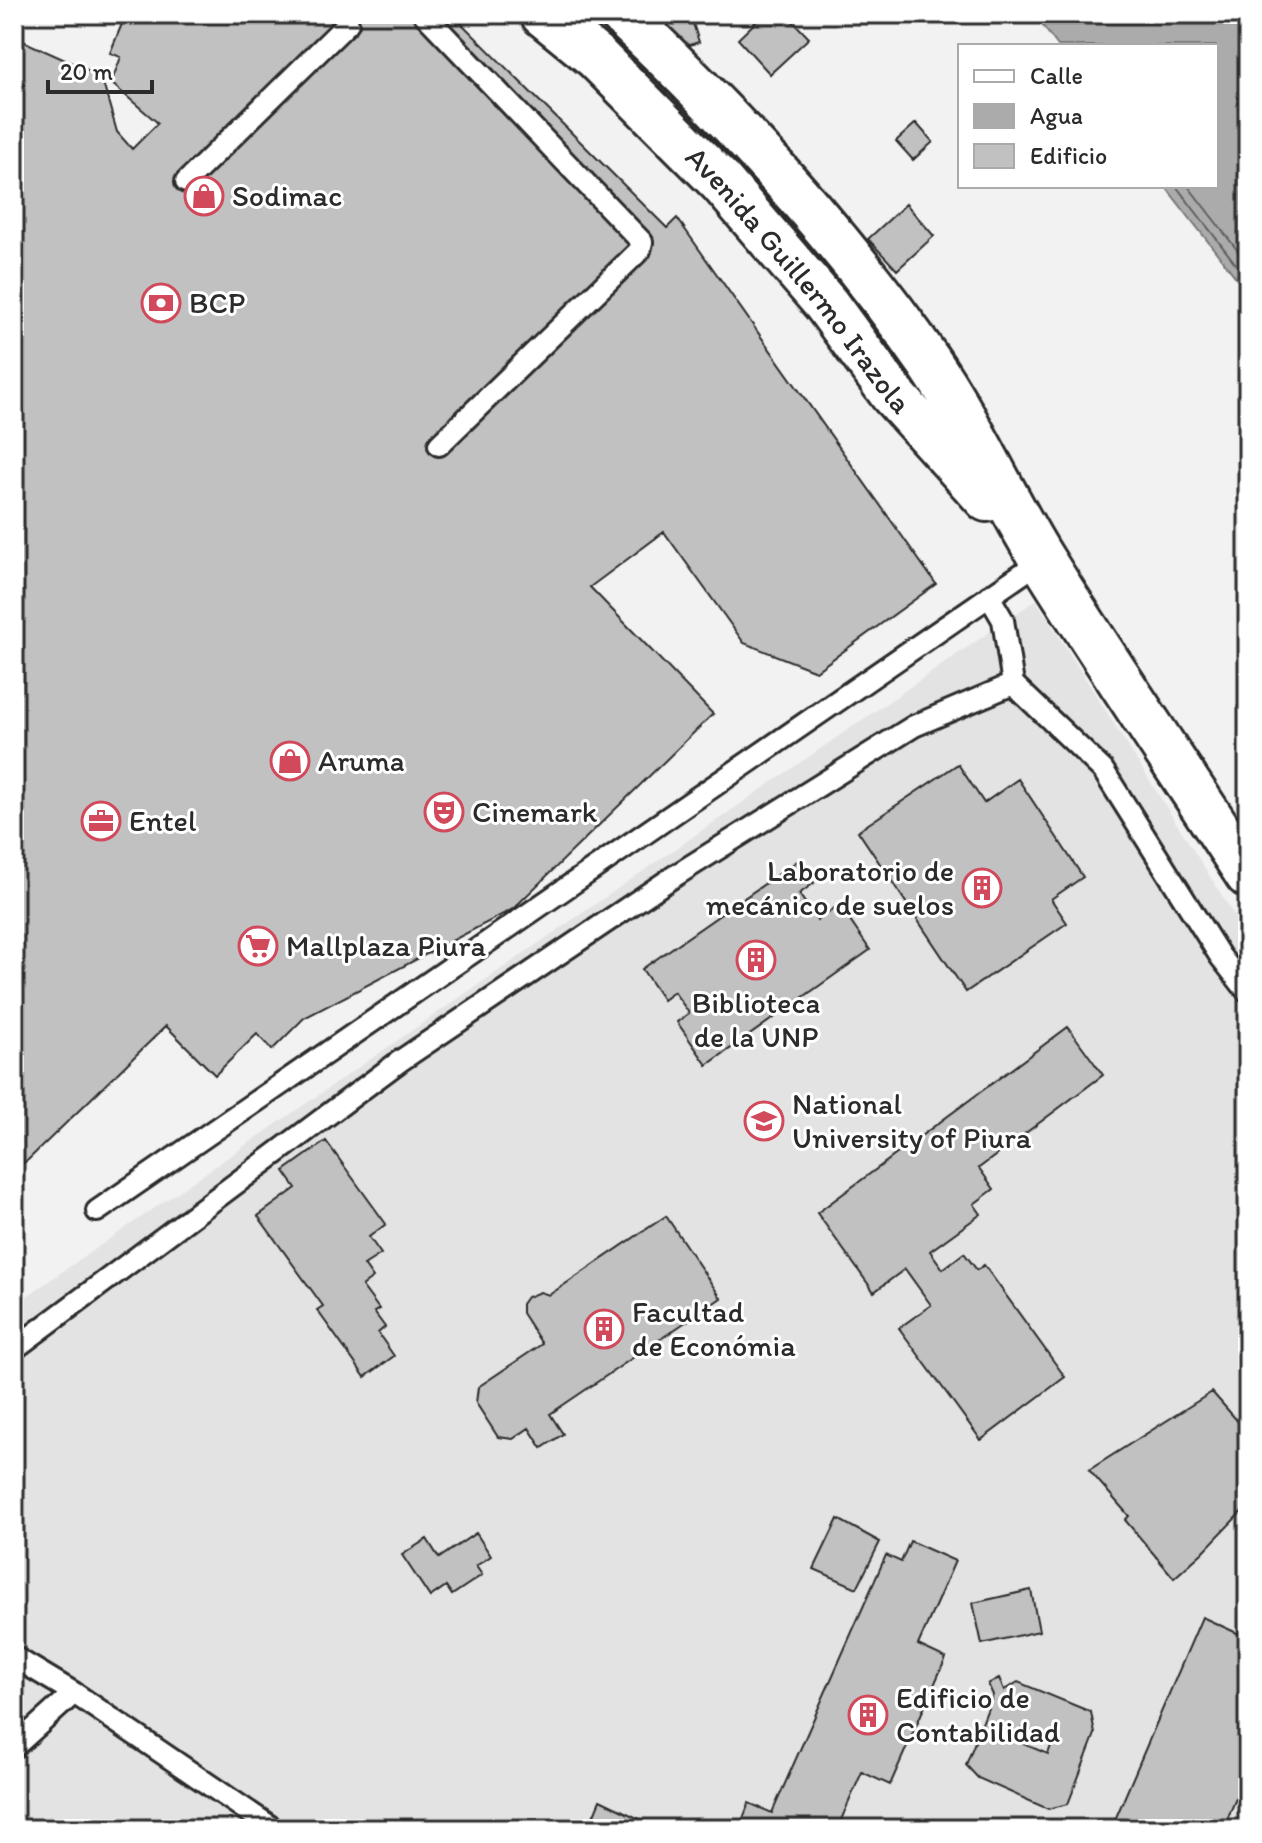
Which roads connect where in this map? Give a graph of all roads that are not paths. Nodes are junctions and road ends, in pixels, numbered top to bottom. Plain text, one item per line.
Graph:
1 (424, 14) edge
2 (543, 14) edge
3 (622, 14) edge
4 (348, 23) dead end
5 (186, 182) dead end
6 (930, 364) junction
7 (892, 394) junction
8 (439, 445) dead end
9 (1042, 560) junction
10 (989, 596) junction
11 (1013, 684) junction
12 (1248, 875) edge
13 (1248, 992) edge
14 (97, 1211) dead end
15 (14, 1349) edge
16 (14, 1657) edge
17 (74, 1693) junction
18 (14, 1747) edge
19 (274, 1829) edge

1 - 8 lane
2 - 7 main road, Avenida Guillermo Irazola
3 - 6 main road, Avenida Guillermo Irazola
4 - 5 lane
6 - 7 main road
6 - 9 main road, Avenida Guillermo Irazola
7 - 9 main road, Avenida Guillermo Irazola
9 - 10 lane
9 - 12 main road, Avenida Guillermo Irazola
10 - 11 lane
10 - 14 lane
11 - 13 lane
11 - 15 lane
16 - 17 lane
17 - 18 lane
17 - 19 lane

